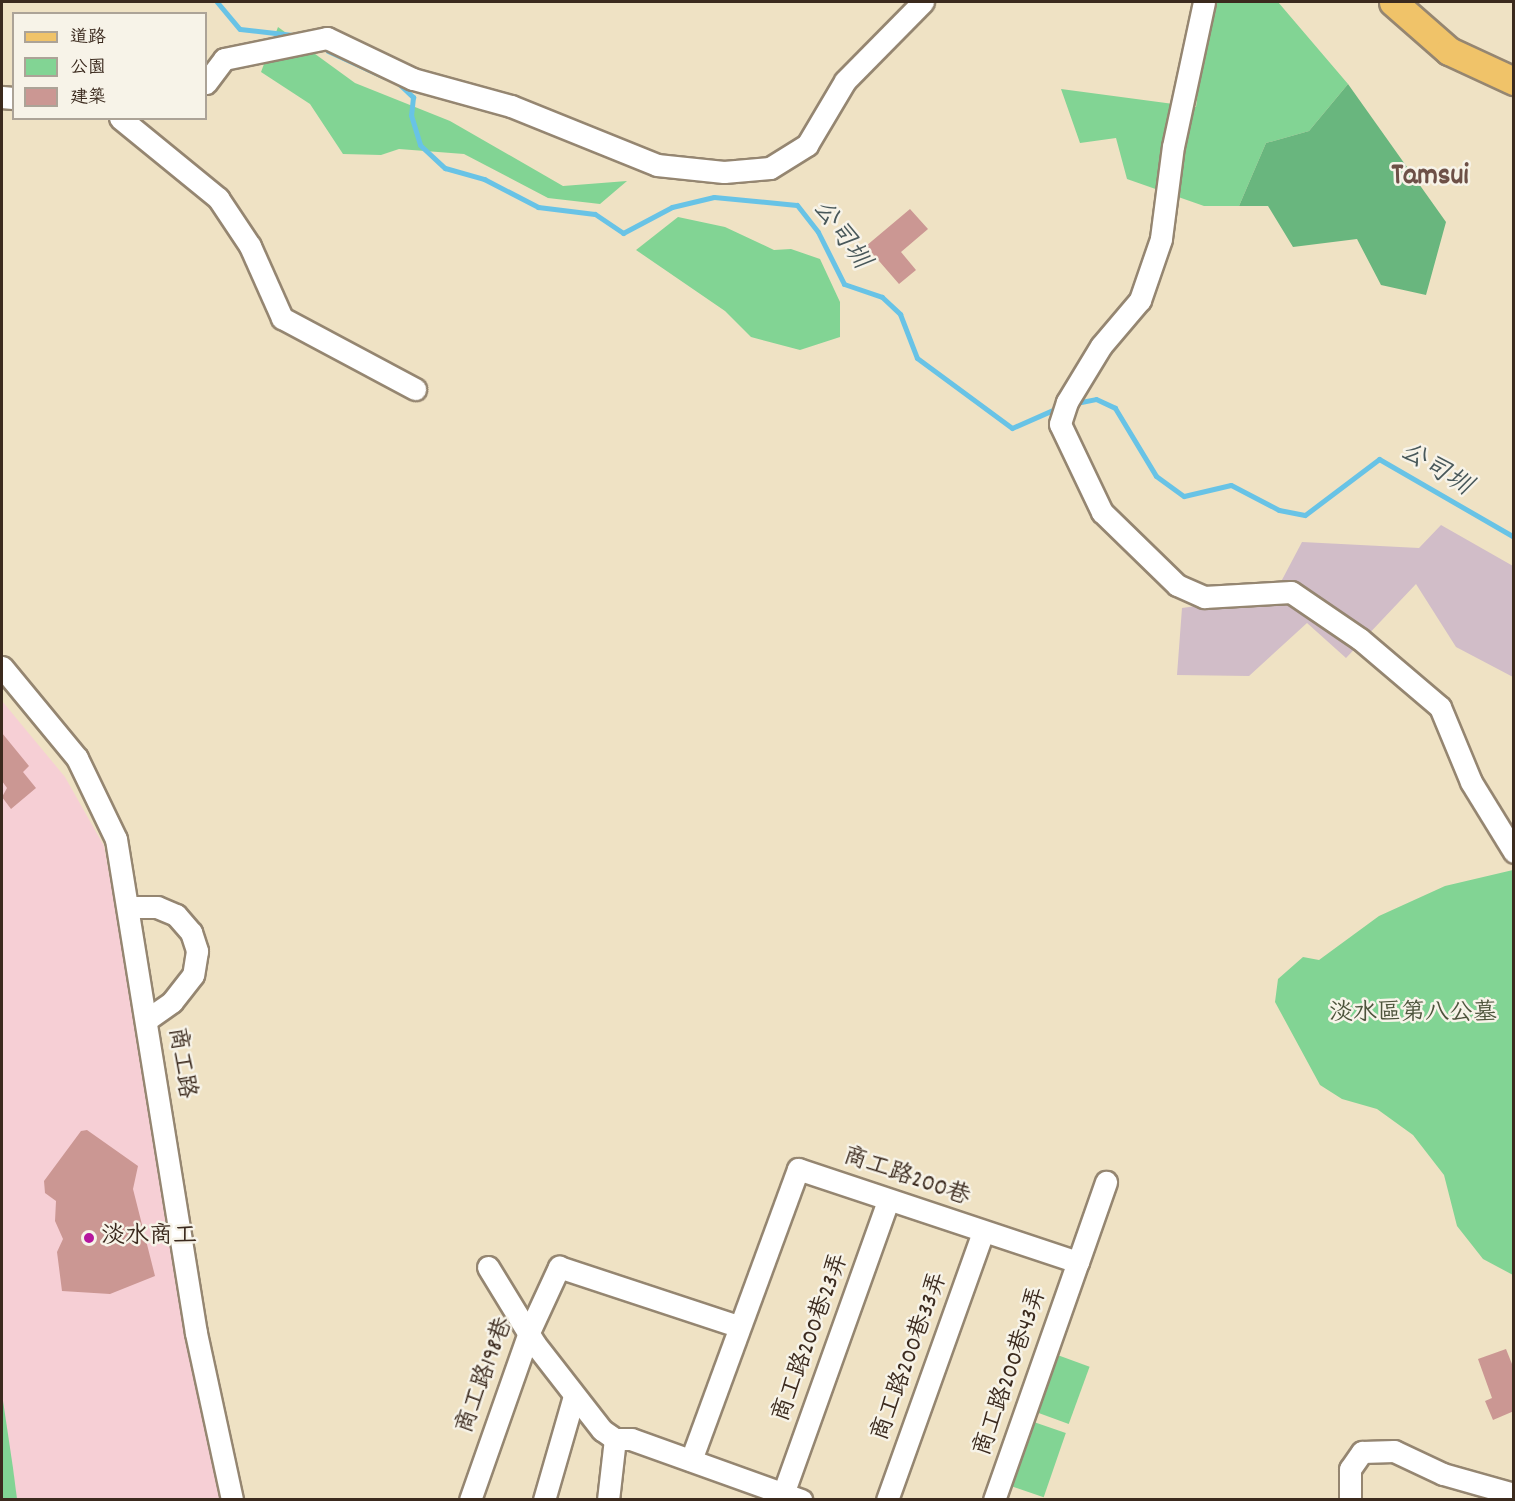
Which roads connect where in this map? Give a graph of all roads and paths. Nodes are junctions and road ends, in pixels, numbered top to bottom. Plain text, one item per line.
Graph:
1 (923, 2) edge
2 (1204, 2) edge
3 (1393, 2) edge
4 (1507, 70) edge
5 (207, 82) edge
6 (1514, 96) edge
7 (122, 120) edge
8 (415, 389) dead end
9 (2, 667) edge
10 (1514, 852) edge
11 (130, 907) junction
12 (148, 1018) junction
13 (1106, 1182) dead end
14 (888, 1200) junction
15 (982, 1232) junction
16 (1078, 1262) junction
17 (488, 1267) dead end
18 (737, 1326) junction
19 (529, 1332) junction
20 (574, 1396) junction
21 (615, 1439) junction
22 (691, 1460) junction
23 (1514, 1494) edge
24 (792, 1497) edge
25 (232, 1500) edge
26 (470, 1500) edge
27 (544, 1500) edge
28 (608, 1500) edge
29 (886, 1500) edge
30 (994, 1500) edge
31 (1350, 1500) edge

1 - 5 street
2 - 10 street
3 - 4 main road
4 - 6 main road
7 - 8 street
9 - 11 street, 商工路
11 - 12 street, 商工路
11 - 12 street
12 - 25 street, 商工路
13 - 16 street
14 - 15 street, 商工路200巷
14 - 18 street, 商工路200巷
14 - 24 street, 商工路200巷23弄
15 - 16 street, 商工路200巷
15 - 29 street, 商工路200巷33弄
16 - 30 street, 商工路200巷43弄
17 - 19 street
18 - 19 street, 商工路198巷
18 - 22 street, 商工路200巷
19 - 20 street
19 - 26 street, 商工路198巷
20 - 21 street
20 - 27 street
21 - 22 street
21 - 28 street
22 - 24 street
23 - 31 street

